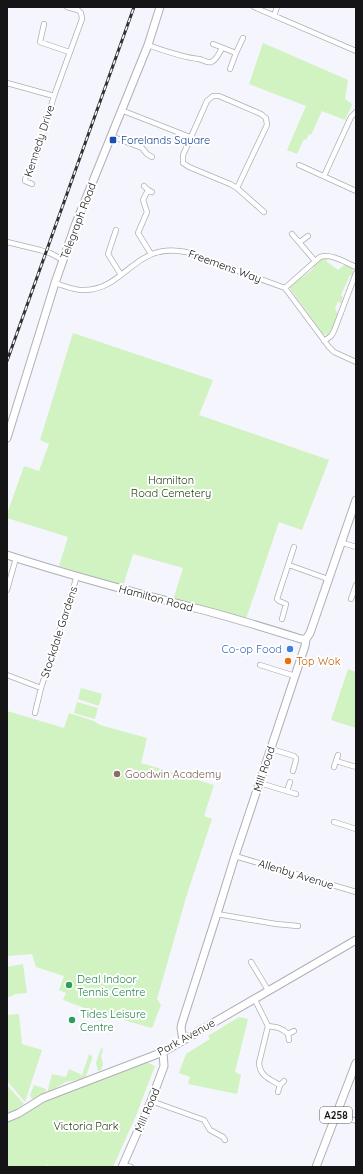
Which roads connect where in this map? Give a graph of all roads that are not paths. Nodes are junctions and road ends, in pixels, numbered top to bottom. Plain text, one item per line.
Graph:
1 (67, 7) edge
2 (160, 7) edge
3 (254, 7) edge
4 (277, 7) edge
5 (274, 16) junction
6 (44, 24) dead end
7 (243, 38) dead end
8 (213, 44) dead end
9 (148, 45) junction
10 (222, 48) junction
11 (356, 51) edge
12 (69, 52) junction
13 (236, 53) junction
14 (230, 69) dead end
15 (7, 83) edge
16 (54, 96) junction
17 (121, 110) junction
18 (356, 112) edge
19 (111, 136) junction
20 (190, 137) junction
21 (152, 157) dead end
22 (299, 164) dead end
23 (324, 176) junction
24 (32, 184) dead end
25 (144, 186) dead end
26 (237, 188) junction
27 (356, 191) edge
28 (264, 212) dead end
29 (116, 230) dead end
30 (292, 234) dead end
31 (308, 236) dead end
32 (7, 242) edge
33 (300, 242) junction
34 (151, 254) junction
35 (63, 260) junction
36 (316, 261) junction
37 (356, 267) edge
38 (356, 273) edge
39 (121, 275) junction
40 (56, 283) junction
41 (285, 288) junction
42 (324, 341) junction
43 (356, 362) edge
44 (7, 438) edge
45 (356, 500) edge
46 (340, 542) junction
47 (356, 547) edge
48 (294, 548) dead end
49 (7, 555) edge
50 (16, 558) junction
51 (289, 565) junction
52 (77, 576) junction
53 (328, 579) junction
54 (356, 586) edge
55 (7, 590) edge
56 (351, 599) dead end
57 (282, 618) dead end
58 (306, 639) junction
59 (260, 665) dead end
60 (7, 675) edge
61 (295, 676) junction
62 (41, 688) junction
63 (35, 713) dead end
64 (271, 749) junction
65 (338, 755) dead end
66 (336, 761) junction
67 (334, 767) dead end
68 (356, 767) edge
69 (293, 771) dead end
70 (290, 782) dead end
71 (260, 783) junction
72 (287, 791) junction
73 (296, 794) dead end
74 (334, 822) dead end
75 (356, 829) edge
76 (235, 856) junction
77 (356, 892) edge
78 (218, 914) junction
79 (298, 926) dead end
80 (356, 940) edge
81 (251, 962) dead end
82 (268, 990) junction
83 (254, 998) junction
84 (268, 1026) junction
85 (294, 1031) dead end
86 (288, 1034) junction
87 (183, 1040) junction
88 (289, 1040) dead end
89 (164, 1052) junction
90 (356, 1063) edge
91 (284, 1081) dead end
92 (280, 1085) junction
93 (278, 1092) dead end
94 (151, 1101) junction
95 (336, 1113) junction
96 (7, 1118) edge
97 (356, 1121) edge
98 (225, 1140) dead end
99 (126, 1166) edge
100 (316, 1167) edge

1 - 12 street
2 - 9 street, Telegraph Road
3 - 5 street
4 - 5 street
5 - 11 street
6 - 12 street
7 - 13 street
8 - 10 street
9 - 10 street
9 - 17 street, Telegraph Road
10 - 13 street
12 - 16 street
13 - 14 street
15 - 16 street
16 - 24 street, Kennedy Drive
17 - 19 street, Telegraph Road
17 - 20 street
18 - 23 street
19 - 21 street
19 - 35 street, Telegraph Road
20 - 26 street
20 - 26 street
22 - 23 street
23 - 27 street
25 - 34 street
26 - 28 street
29 - 39 street
30 - 33 street
31 - 33 street
32 - 35 street
33 - 36 street
34 - 39 street, Freemens Way
34 - 41 street, Freemens Way
35 - 40 street, Telegraph Road
36 - 37 street
36 - 41 street
38 - 42 street
39 - 40 street, Freemens Way
40 - 44 street, Telegraph Road
41 - 42 street
42 - 43 street
45 - 46 street, Mill Road
46 - 47 street
46 - 53 street, Mill Road
48 - 51 street
49 - 50 street, Hamilton Road
50 - 52 street, Hamilton Road
50 - 55 street
51 - 53 street
51 - 57 street
52 - 58 street, Hamilton Road
52 - 62 street, Stockdale Gardens
53 - 58 street, Mill Road
54 - 56 street
58 - 61 street, Mill Road
59 - 61 street
60 - 62 street, Stockdale Gardens
61 - 64 street, Mill Road
62 - 63 street, Stockdale Gardens
64 - 69 street
64 - 71 street, Mill Road
65 - 66 street
66 - 67 street
66 - 68 street
70 - 72 street
71 - 72 street
71 - 76 street, Mill Road
72 - 73 street
74 - 75 street
76 - 77 street, Allenby Avenue
76 - 78 street, Mill Road
78 - 79 street
78 - 87 street, Mill Road
80 - 82 street, Park Avenue
81 - 82 street
82 - 83 street, Park Avenue
83 - 84 street
83 - 87 street, Park Avenue
84 - 86 street
84 - 92 street
85 - 86 street
86 - 88 street
87 - 89 street, Park Avenue
89 - 94 street, Mill Road
89 - 96 street, Park Avenue
90 - 95 street, A258
91 - 92 street
92 - 93 street
94 - 98 street
94 - 99 street, Mill Road
95 - 97 street
95 - 100 street, A258

